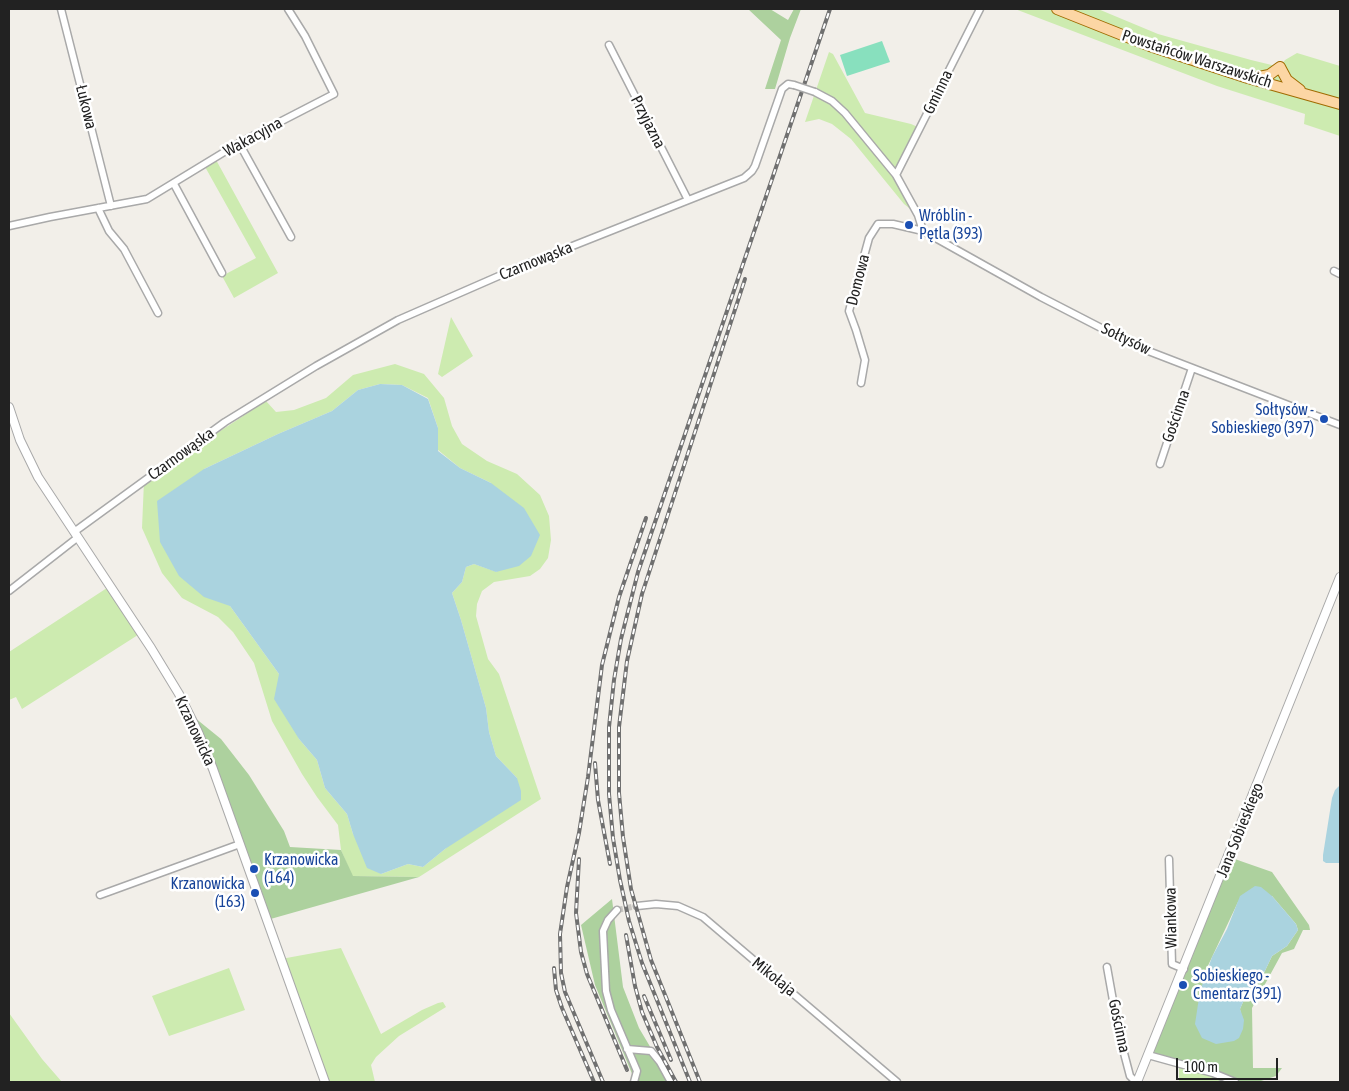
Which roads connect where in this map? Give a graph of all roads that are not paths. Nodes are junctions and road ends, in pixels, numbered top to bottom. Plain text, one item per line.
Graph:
1 (61, 9) edge
2 (288, 9) edge
3 (980, 9) edge
4 (1057, 9) edge
5 (609, 45) dead end
6 (1248, 78) junction
7 (1310, 95) junction
8 (1340, 104) edge
9 (239, 143) junction
10 (896, 176) junction
11 (174, 184) junction
12 (688, 200) junction
13 (111, 206) junction
14 (98, 208) junction
15 (9, 226) edge
16 (923, 231) junction
17 (291, 237) dead end
18 (222, 273) dead end
19 (158, 313) dead end
20 (1192, 368) junction
21 (861, 384) dead end
22 (9, 407) edge
23 (1340, 425) edge
24 (1160, 464) dead end
25 (76, 535) junction
26 (1340, 577) edge
27 (9, 591) edge
28 (240, 844) junction
29 (1169, 859) dead end
30 (100, 895) dead end
31 (637, 906) tunnel mouth
32 (617, 910) dead end
33 (1107, 967) dead end
34 (1184, 969) junction
35 (627, 1049) junction
36 (1148, 1055) junction
37 (325, 1082) edge
38 (634, 1082) edge
39 (671, 1082) edge
40 (897, 1082) edge
41 (1137, 1082) edge
42 (1234, 1082) edge

1 - 13 street, Łukowa
2 - 9 street, Wakacyjna
3 - 10 street, Gminna
4 - 6 main road, Powstańców Warszawskich
5 - 12 street, Przyjazna
6 - 7 main road, Powstańców Warszawskich
6 - 7 main road
7 - 8 main road, Powstańców Warszawskich
9 - 11 street, Wakacyjna
9 - 17 street
10 - 12 street, Czarnowąska, bridge
10 - 16 street, Czarnowąska
11 - 13 street, Wakacyjna
11 - 18 street
12 - 25 street, Czarnowąska
13 - 14 street, Wakacyjna
14 - 15 street, Wakacyjna
14 - 19 street
16 - 20 street, Sołtysów
16 - 21 street, Domowa
20 - 23 street, Sołtysów
20 - 24 street, Gościnna
22 - 25 street, Krzanowicka
25 - 27 street, Czarnowąska
25 - 28 street, Krzanowicka
26 - 34 street, Jana Sobieskiego
28 - 30 street
28 - 37 street, Krzanowicka
29 - 34 street, Wiankowa
31 - 40 street, Mikołaja
32 - 35 street
33 - 41 street, Gościnna
34 - 36 street, Jana Sobieskiego
35 - 38 street
35 - 39 street
36 - 41 street, Jana Sobieskiego
36 - 42 street

